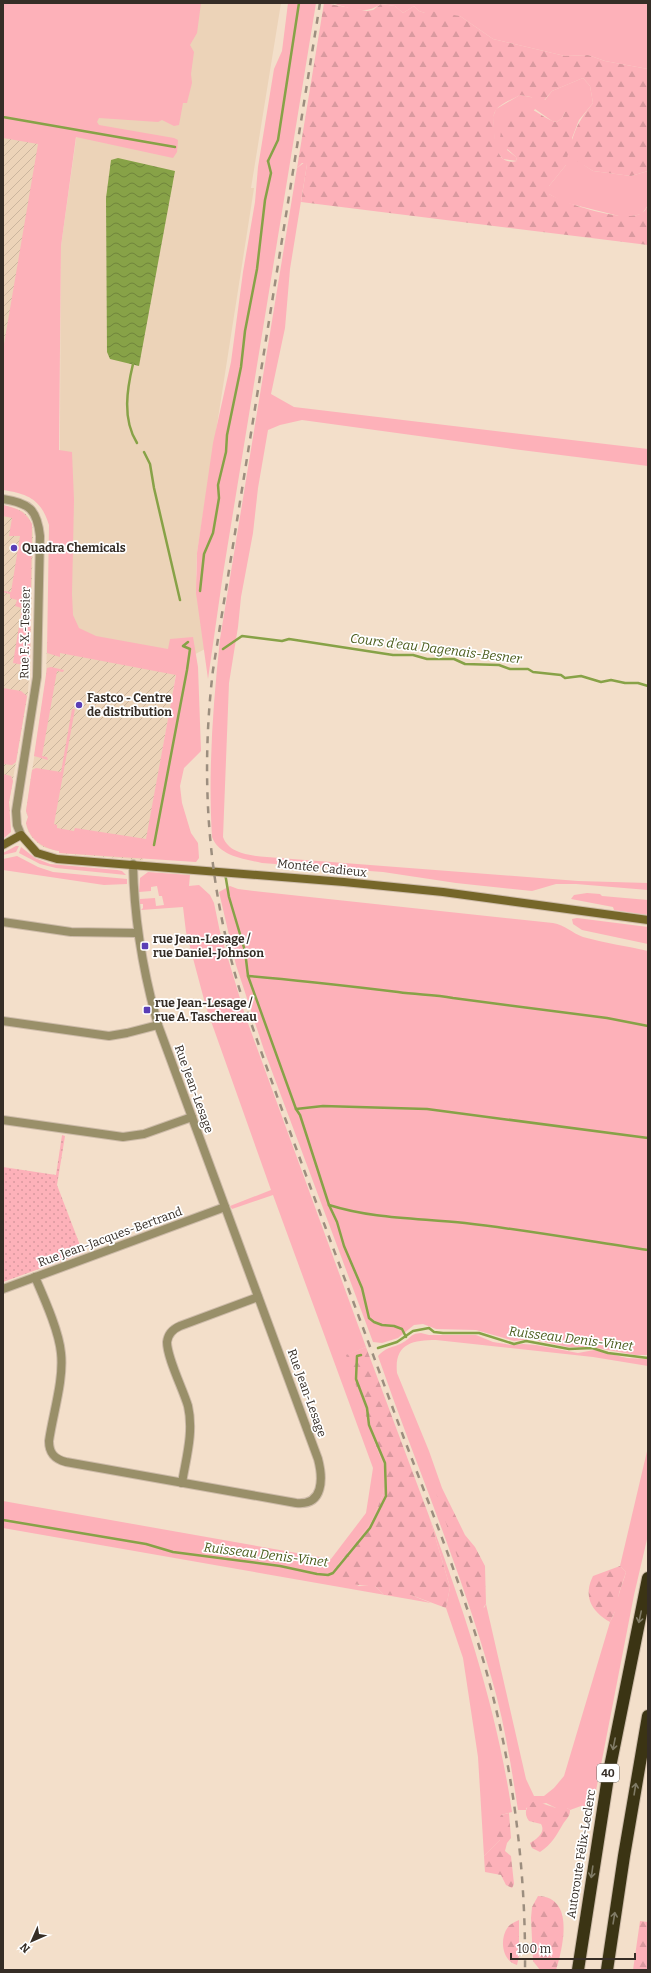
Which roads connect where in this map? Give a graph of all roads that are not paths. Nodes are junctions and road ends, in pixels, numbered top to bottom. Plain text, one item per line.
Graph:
1 (3, 499) edge
2 (21, 835) junction
3 (3, 845) edge
4 (133, 864) junction
5 (648, 920) edge
6 (3, 922) edge
7 (137, 933) junction
8 (3, 1021) edge
9 (158, 1025) junction
10 (192, 1117) junction
11 (3, 1120) edge
12 (225, 1207) junction
13 (35, 1277) junction
14 (3, 1289) edge
15 (258, 1297) junction
16 (182, 1483) junction
17 (648, 1578) edge
18 (648, 1716) edge
19 (578, 1970) edge
20 (607, 1970) edge

1 - 2 street, Rue F.-X.-Tessier
2 - 3 street
2 - 4 street, Montée Cadieux
4 - 5 street, Montée Cadieux
4 - 7 street, Rue Jean-Lesage
6 - 7 street
7 - 9 street, Rue Jean-Lesage
8 - 9 street
9 - 10 street, Rue Jean-Lesage
10 - 11 street
10 - 12 street, Rue Jean-Lesage
12 - 13 street, Rue Jean-Jacques-Bertrand
12 - 15 street, Rue Jean-Lesage
13 - 14 street, Rue Jean-Jacques-Bertrand
13 - 16 street, Rue Jean-Lesage
15 - 16 street
15 - 16 street, Rue Jean-Lesage
17 -> 19 highway, Autoroute Félix-Leclerc / 40
20 -> 18 highway, 40

